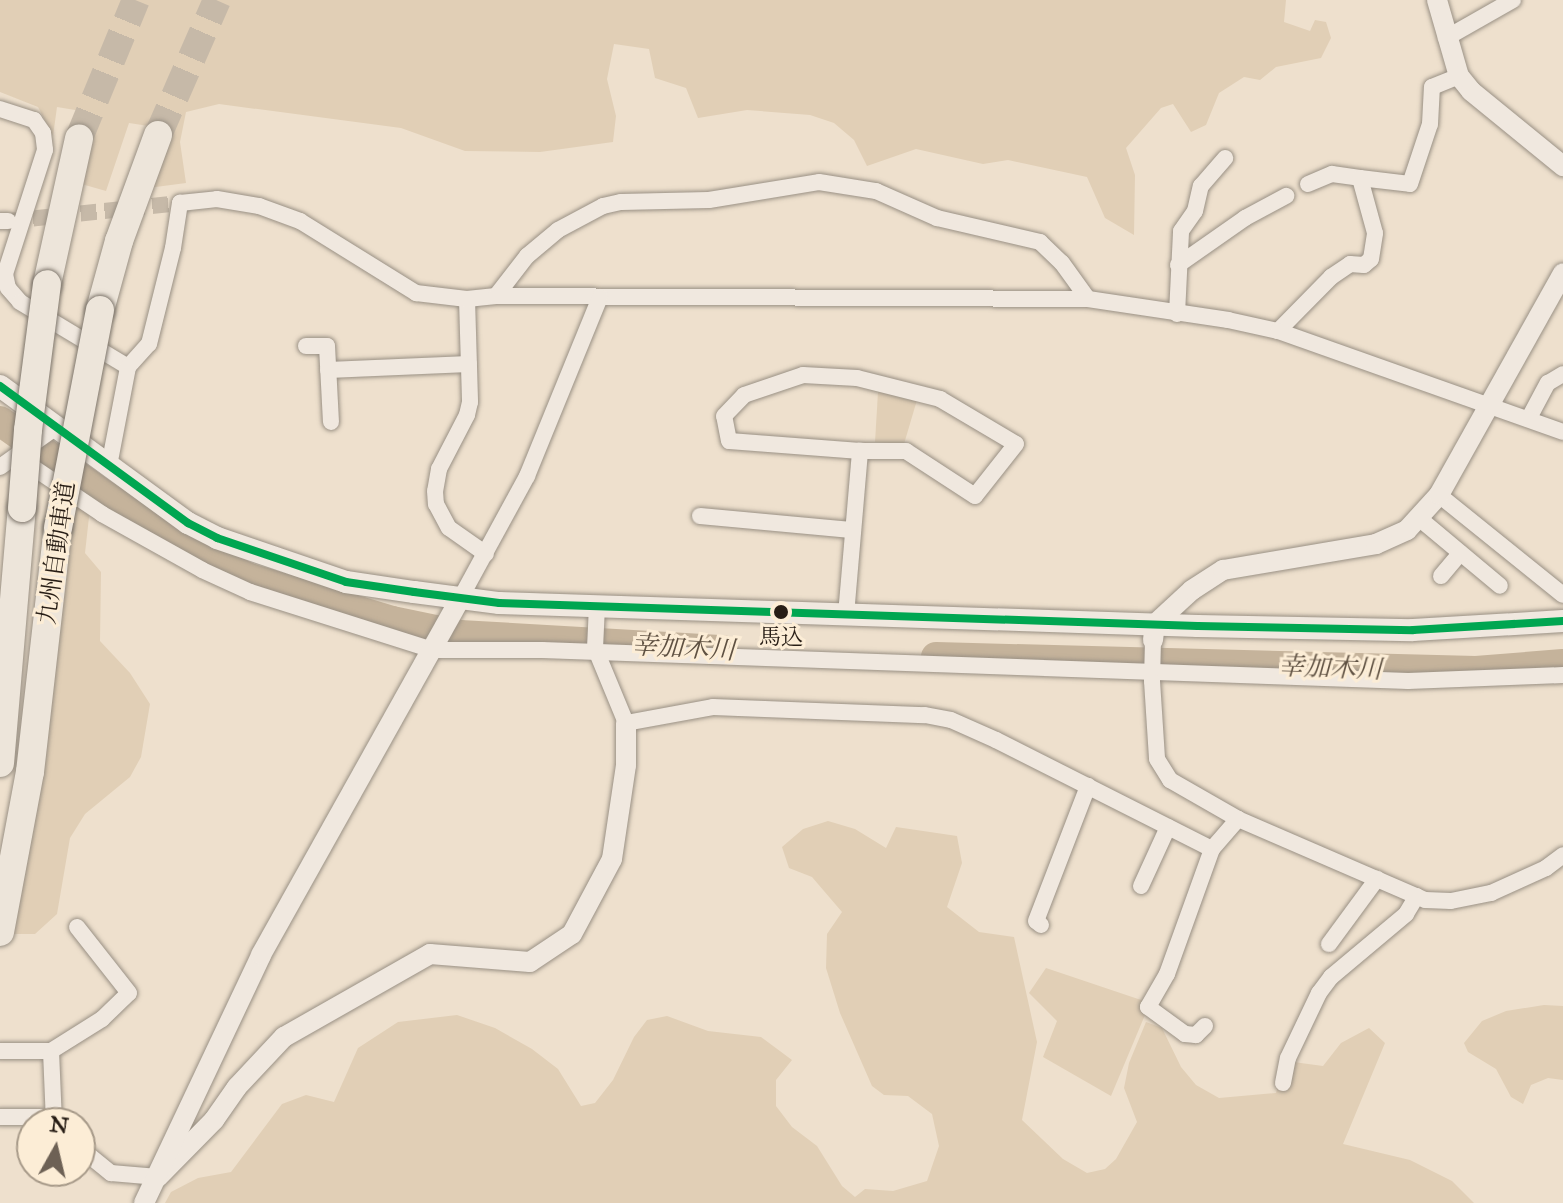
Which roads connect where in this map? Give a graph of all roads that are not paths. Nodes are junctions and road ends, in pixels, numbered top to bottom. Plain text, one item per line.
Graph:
1 (1437, 0) edge
2 (1513, 0) edge
3 (1446, 38) junction
4 (1459, 76) junction
5 (0, 109) edge
6 (158, 135) tunnel mouth
7 (79, 138) tunnel mouth
8 (1225, 158) dead end
9 (1563, 166) edge
10 (1360, 178) junction
11 (1308, 184) dead end
12 (1286, 196) dead end
13 (1178, 265) junction
14 (1563, 273) edge
15 (496, 296) junction
16 (600, 297) junction
17 (467, 299) junction
18 (1088, 299) junction
19 (1177, 314) junction
20 (1278, 331) junction
21 (306, 346) dead end
22 (469, 364) junction
23 (128, 367) junction
24 (328, 370) junction
25 (1563, 374) edge
26 (0, 386) edge
27 (1491, 404) junction
28 (1529, 418) junction
29 (331, 422) dead end
30 (52, 430) junction
31 (1563, 432) edge
32 (860, 451) junction
33 (22, 453) junction
34 (109, 466) junction
35 (0, 467) edge
36 (1439, 495) junction
37 (700, 516) dead end
38 (1420, 519) junction
39 (851, 530) junction
40 (1460, 553) junction
41 (486, 554) junction
42 (1441, 576) dead end
43 (1500, 586) dead end
44 (1563, 595) edge
45 (456, 605) junction
46 (597, 614) junction
47 (846, 615) junction
48 (1563, 621) edge
49 (1154, 632) junction
50 (436, 644) junction
51 (596, 651) junction
52 (1152, 673) junction
53 (1563, 675) edge
54 (626, 723) junction
55 (0, 763) edge
56 (1088, 786) junction
57 (1238, 819) junction
58 (1168, 827) junction
59 (1212, 849) junction
60 (1563, 855) edge
61 (1377, 879) junction
62 (1141, 886) dead end
63 (1417, 896) junction
64 (2, 921) edge
65 (1041, 925) dead end
66 (77, 927) dead end
67 (1329, 944) dead end
68 (1205, 1026) dead end
69 (0, 1051) edge
70 (51, 1051) junction
71 (1283, 1083) dead end
72 (53, 1107) edge
73 (96, 1161) edge
74 (158, 1177) junction
75 (144, 1203) edge

1 - 3 street
2 - 3 street
3 - 4 street
4 - 9 street
4 - 10 street
5 - 23 street
6 - 64 highway, 九州自動車道, bridge
7 - 55 highway, 九州自動車道, bridge
8 - 13 street
10 - 11 street
10 - 20 street
12 - 13 street
13 - 19 street
14 - 27 street
15 - 16 street
15 - 17 street
15 - 18 street
16 - 18 street
16 - 41 street
17 - 22 street
17 - 23 street
18 - 19 street
19 - 20 street
20 - 27 street
21 - 24 street
22 - 24 street
22 - 41 street
23 - 34 street
24 - 29 street
25 - 28 street
26 - 30 main road
27 - 28 street
27 - 36 street
28 - 31 street
30 - 33 street
30 - 34 main road
32 - 32 street
32 - 39 street
33 - 35 street
33 - 50 street
34 - 45 main road
36 - 38 street
36 - 44 street
37 - 39 street
38 - 40 street
38 - 49 street
39 - 47 street
40 - 42 street
40 - 43 street
41 - 45 street
45 - 46 main road
45 - 50 street
46 - 47 main road
46 - 51 street
47 - 49 main road
48 - 49 main road
49 - 52 street
50 - 51 street
50 - 74 street
51 - 52 street
51 - 54 street
52 - 53 street
52 - 57 street
54 - 56 street
54 - 74 street
56 - 58 street
56 - 65 street
57 - 59 street
57 - 61 street
58 - 59 street
58 - 62 street
59 - 68 street
60 - 63 street
61 - 63 street
61 - 67 street
63 - 71 street
66 - 70 street
69 - 70 street
70 - 72 street
73 - 74 street
74 - 75 street

